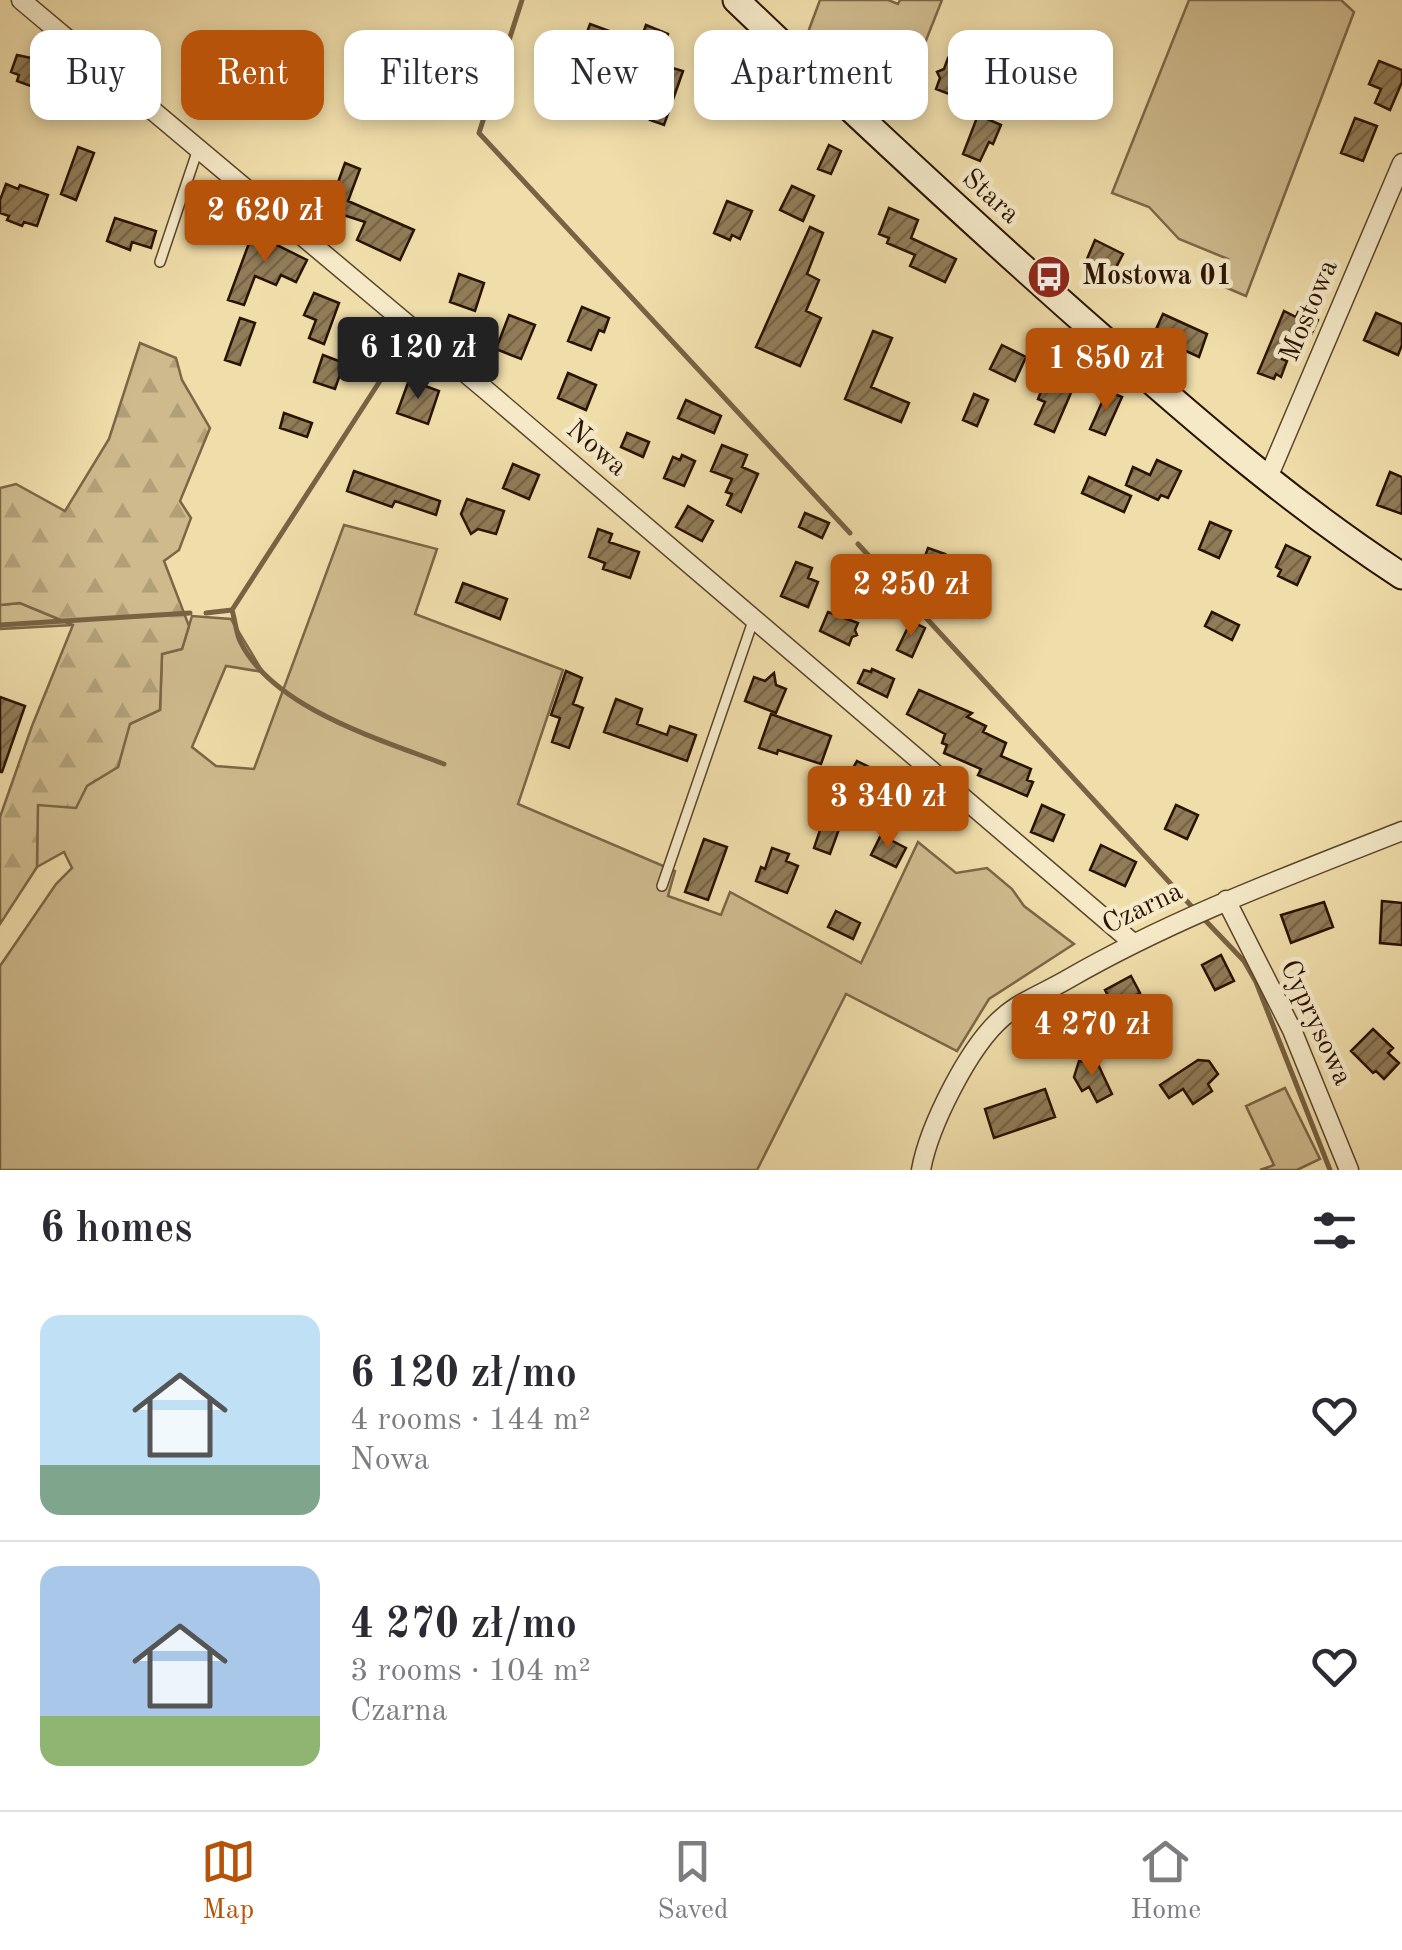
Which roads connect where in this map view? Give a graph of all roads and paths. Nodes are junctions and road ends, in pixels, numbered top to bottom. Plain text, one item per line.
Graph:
1 (21, 0) edge
2 (736, 0) edge
3 (198, 149) junction
4 (1402, 163) edge
5 (160, 262) dead end
6 (1267, 480) junction
7 (1402, 576) edge
8 (753, 621) junction
9 (1402, 831) edge
10 (662, 886) dead end
11 (1226, 900) junction
12 (1132, 942) junction
13 (921, 1170) edge
14 (1349, 1170) edge

1 - 3 street, Nowa
2 - 6 street, Stara
3 - 5 lane
3 - 8 street, Nowa
4 - 6 street, Mostowa
6 - 7 street, Stara
8 - 10 lane
8 - 12 street, Nowa
9 - 11 street, Czarna
11 - 12 street, Czarna
11 - 14 street, Cyprysowa
12 - 13 street, Czarna

